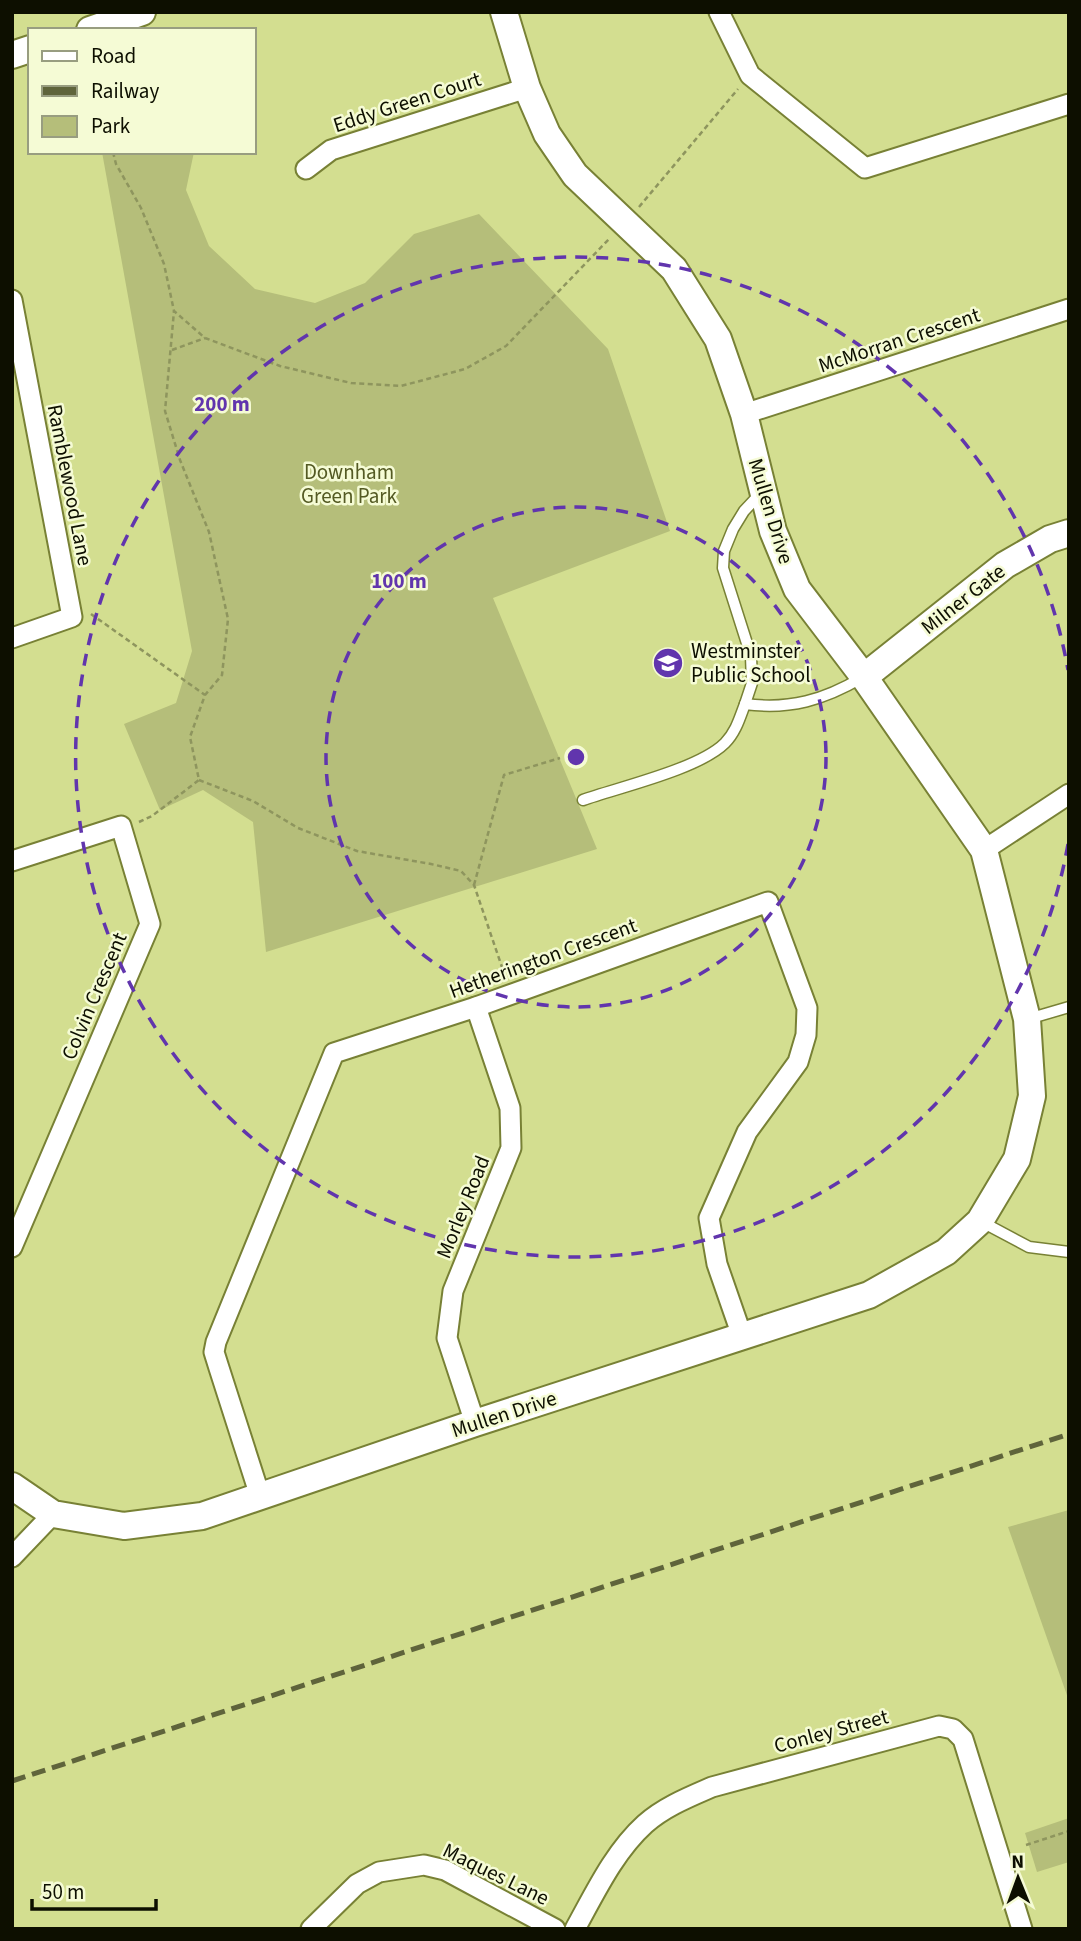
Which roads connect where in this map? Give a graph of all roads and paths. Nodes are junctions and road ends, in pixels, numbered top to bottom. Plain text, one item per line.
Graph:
1 (142, 12) edge
2 (504, 12) edge
3 (719, 12) edge
4 (96, 28) edge
5 (750, 75) junction
6 (527, 88) junction
7 (1069, 104) edge
8 (114, 154) edge
9 (306, 169) dead end
10 (635, 211) dead end
11 (617, 232) dead end
12 (12, 300) edge
13 (1069, 309) edge
14 (174, 311) junction
15 (205, 338) junction
16 (171, 350) junction
17 (744, 414) junction
18 (763, 491) junction
19 (1069, 533) edge
20 (82, 611) dead end
21 (12, 638) edge
22 (864, 677) junction
23 (205, 695) junction
24 (745, 704) junction
25 (560, 758) dead end
26 (199, 780) junction
27 (1069, 794) edge
28 (583, 800) dead end
29 (139, 822) dead end
30 (984, 850) junction
31 (12, 861) edge
32 (474, 885) junction
33 (505, 976) dead end
34 (476, 1007) junction
35 (1069, 1007) edge
36 (1027, 1019) junction
37 (980, 1221) junction
38 (12, 1247) edge
39 (1069, 1252) edge
40 (742, 1336) junction
41 (475, 1423) junction
42 (12, 1486) edge
43 (260, 1496) junction
44 (53, 1514) junction
45 (12, 1557) edge
46 (1069, 1831) edge
47 (1026, 1845) dead end
48 (311, 1929) edge
49 (555, 1929) edge
50 (575, 1929) edge
51 (1022, 1929) edge

1 - 4 street
2 - 6 street, Mullen Drive
3 - 5 street
5 - 7 street
5 - 10 path
6 - 9 street, Eddy Green Court
6 - 17 street, Mullen Drive
8 - 14 path
11 - 15 path
12 - 21 street, Ramblewood Lane
13 - 17 street, McMorran Crescent
14 - 15 path
14 - 16 path
15 - 16 path
16 - 23 path
17 - 18 street, Mullen Drive
18 - 22 street, Mullen Drive
18 - 24 lane
19 - 22 street, Milner Gate
20 - 23 path
22 - 24 lane
22 - 30 street, Mullen Drive
23 - 26 path
24 - 28 lane
25 - 32 path
26 - 29 path
26 - 32 path
27 - 30 street
30 - 36 street, Mullen Drive
31 - 38 street, Colvin Crescent
32 - 33 path
34 - 40 street, Hetherington Crescent
34 - 41 street, Morley Road
34 - 43 street, Hetherington Crescent
35 - 36 lane
36 - 37 street, Mullen Drive
37 - 39 lane
37 - 40 street, Mullen Drive
40 - 41 street, Mullen Drive
41 - 43 street, Mullen Drive
42 - 44 street, Mullen Drive
43 - 44 street, Mullen Drive
44 - 45 street
46 - 47 path
48 - 49 street, Maques Lane
50 - 51 street, Conley Street

